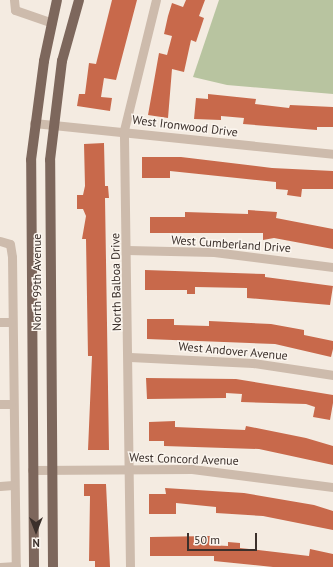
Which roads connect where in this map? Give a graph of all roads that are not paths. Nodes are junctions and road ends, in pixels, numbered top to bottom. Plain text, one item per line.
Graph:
1 (14, 0) edge
2 (57, 0) edge
3 (79, 0) edge
4 (156, 0) edge
5 (52, 23) junction
6 (34, 123) junction
7 (52, 124) junction
8 (124, 130) junction
9 (333, 154) edge
10 (0, 240) edge
11 (127, 250) junction
12 (333, 267) edge
13 (0, 322) edge
14 (10, 322) junction
15 (130, 357) junction
16 (333, 375) edge
17 (0, 404) edge
18 (11, 404) junction
19 (129, 468) junction
20 (32, 470) junction
21 (52, 470) junction
22 (13, 485) junction
23 (0, 486) edge
24 (333, 488) edge
25 (0, 567) edge
26 (16, 567) edge
27 (34, 567) edge
28 (53, 567) edge
29 (130, 567) edge

1 - 5 street
2 - 5 main road, North 99th Avenue
3 - 7 main road, North 99th Avenue
4 - 8 street, North Balboa Drive
5 - 6 main road, North 99th Avenue
6 - 7 street, West Ironwood Drive
6 - 20 main road, North 99th Avenue
7 - 8 street, West Ironwood Drive
7 - 21 main road, North 99th Avenue
8 - 9 street, West Ironwood Drive
8 - 11 street, North Balboa Drive
10 - 14 street
11 - 12 street, West Cumberland Drive
11 - 15 street, North Balboa Drive
13 - 14 street
14 - 18 street
15 - 16 street, West Andover Avenue
15 - 19 street, North Balboa Drive
17 - 18 street
18 - 22 street
19 - 21 street, West Concord Avenue
19 - 24 street, West Concord Avenue
19 - 29 street, North Balboa Drive
20 - 21 street, West Concord Avenue
20 - 27 main road, North 99th Avenue
21 - 28 main road, North 99th Avenue
22 - 23 street
22 - 26 street
25 - 26 street

